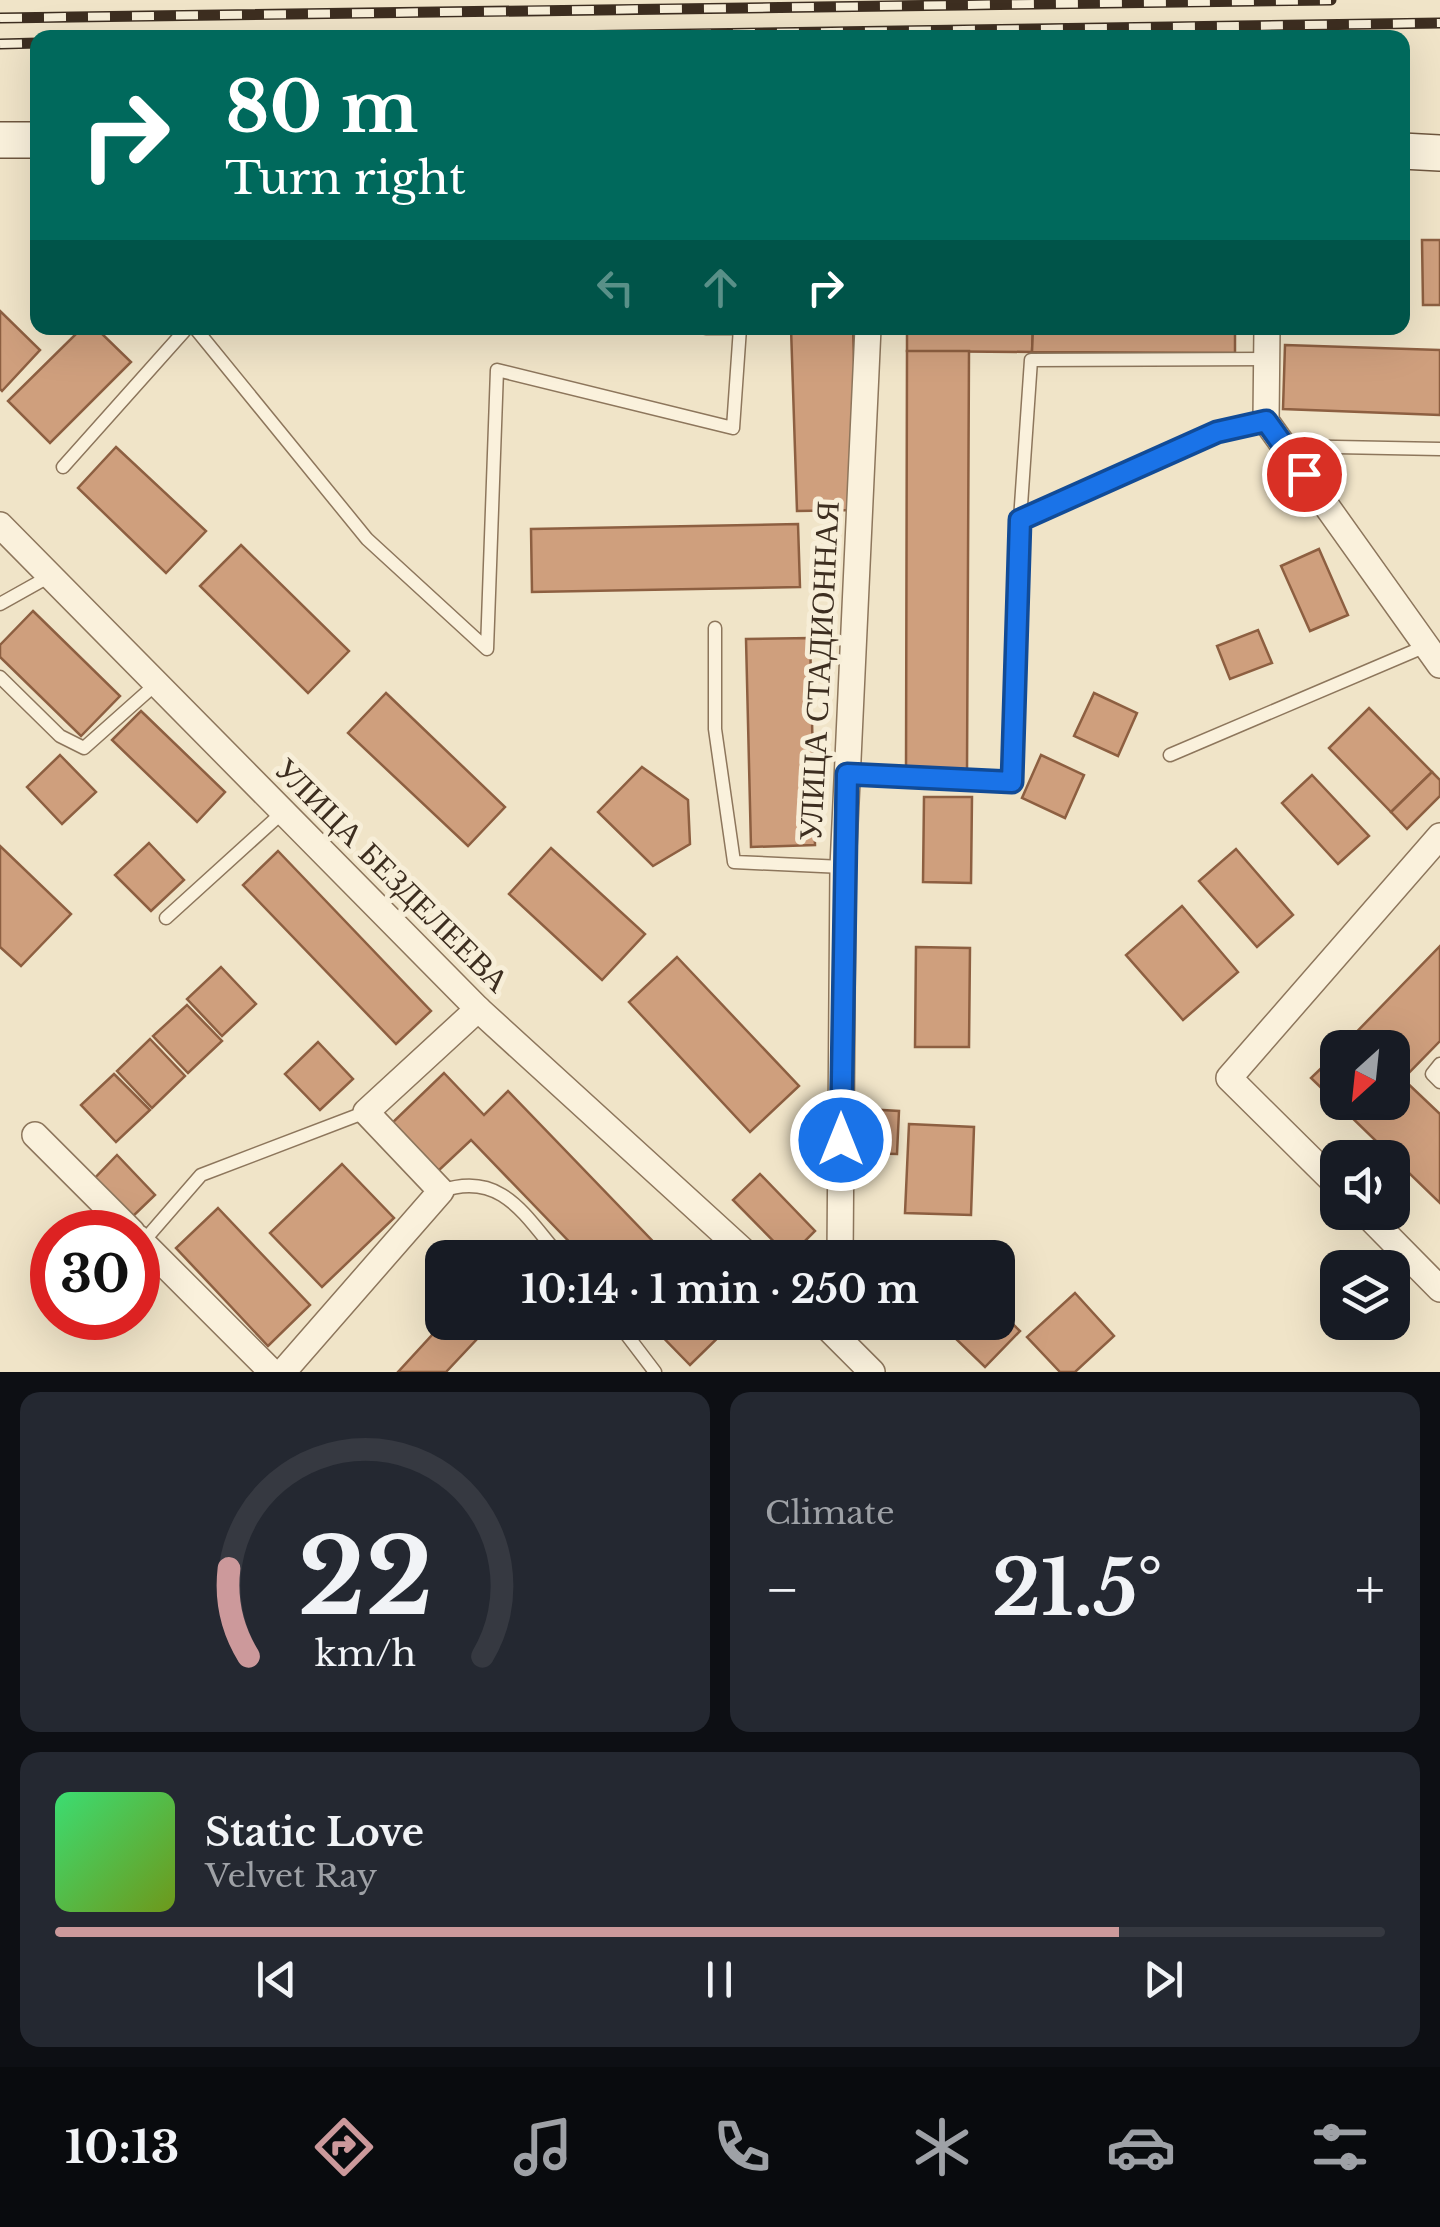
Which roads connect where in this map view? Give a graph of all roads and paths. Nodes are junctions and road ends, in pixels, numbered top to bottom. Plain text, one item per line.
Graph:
1 (0, 140) edge
2 (30, 140) edge
3 (1410, 152) edge
4 (1440, 154) edge
5 (180, 335) edge
6 (201, 335) edge
7 (740, 335) edge
8 (868, 335) edge
9 (1267, 335) edge
10 (1267, 360) junction
11 (1266, 421) junction
12 (1284, 446) junction
13 (1440, 448) edge
14 (63, 467) dead end
15 (1020, 520) junction
16 (0, 525) edge
17 (50, 576) junction
18 (0, 604) edge
19 (715, 628) dead end
20 (1433, 655) edge
21 (0, 677) edge
22 (156, 684) junction
23 (1170, 755) dead end
24 (847, 774) junction
25 (283, 812) junction
26 (1436, 848) edge
27 (843, 867) junction
28 (166, 918) dead end
29 (478, 1009) junction
30 (1440, 1064) edge
31 (1440, 1082) edge
32 (366, 1112) junction
33 (35, 1135) dead end
34 (1320, 1168) edge
35 (440, 1190) junction
36 (109, 1210) edge
37 (160, 1215) edge
38 (1382, 1230) edge
39 (545, 1240) edge
40 (731, 1240) edge
41 (840, 1240) edge
42 (160, 1261) edge
43 (1440, 1289) edge
44 (631, 1340) edge
45 (844, 1340) edge
46 (272, 1372) edge
47 (284, 1372) edge
48 (655, 1372) edge
49 (872, 1372) edge

1 - 2 main road
3 - 4 main road
5 - 14 lane
6 - 7 lane
8 - 24 street, УЛИЦА СТАДИОННАЯ
9 - 10 street
10 - 11 street
10 - 15 lane
11 - 12 street
11 - 15 lane
12 - 13 lane
12 - 20 street
15 - 24 lane
16 - 17 street, УЛИЦА БЕЗДЕЛЕЕВА
17 - 18 lane
17 - 22 street, УЛИЦА БЕЗДЕЛЕЕВА
19 - 27 lane
20 - 23 lane
21 - 22 lane
22 - 25 street, УЛИЦА БЕЗДЕЛЕЕВА
24 - 27 street, УЛИЦА СТАДИОННАЯ
25 - 28 lane
25 - 29 street, УЛИЦА БЕЗДЕЛЕЕВА
26 - 34 street
27 - 41 street, УЛИЦА СТАДИОННАЯ
29 - 32 street
29 - 40 street, УЛИЦА БЕЗДЕЛЕЕВА
30 - 31 lane
32 - 35 street
32 - 37 lane
33 - 36 street
35 - 39 lane
35 - 47 street
38 - 43 street
42 - 46 street
44 - 48 lane
45 - 49 street

